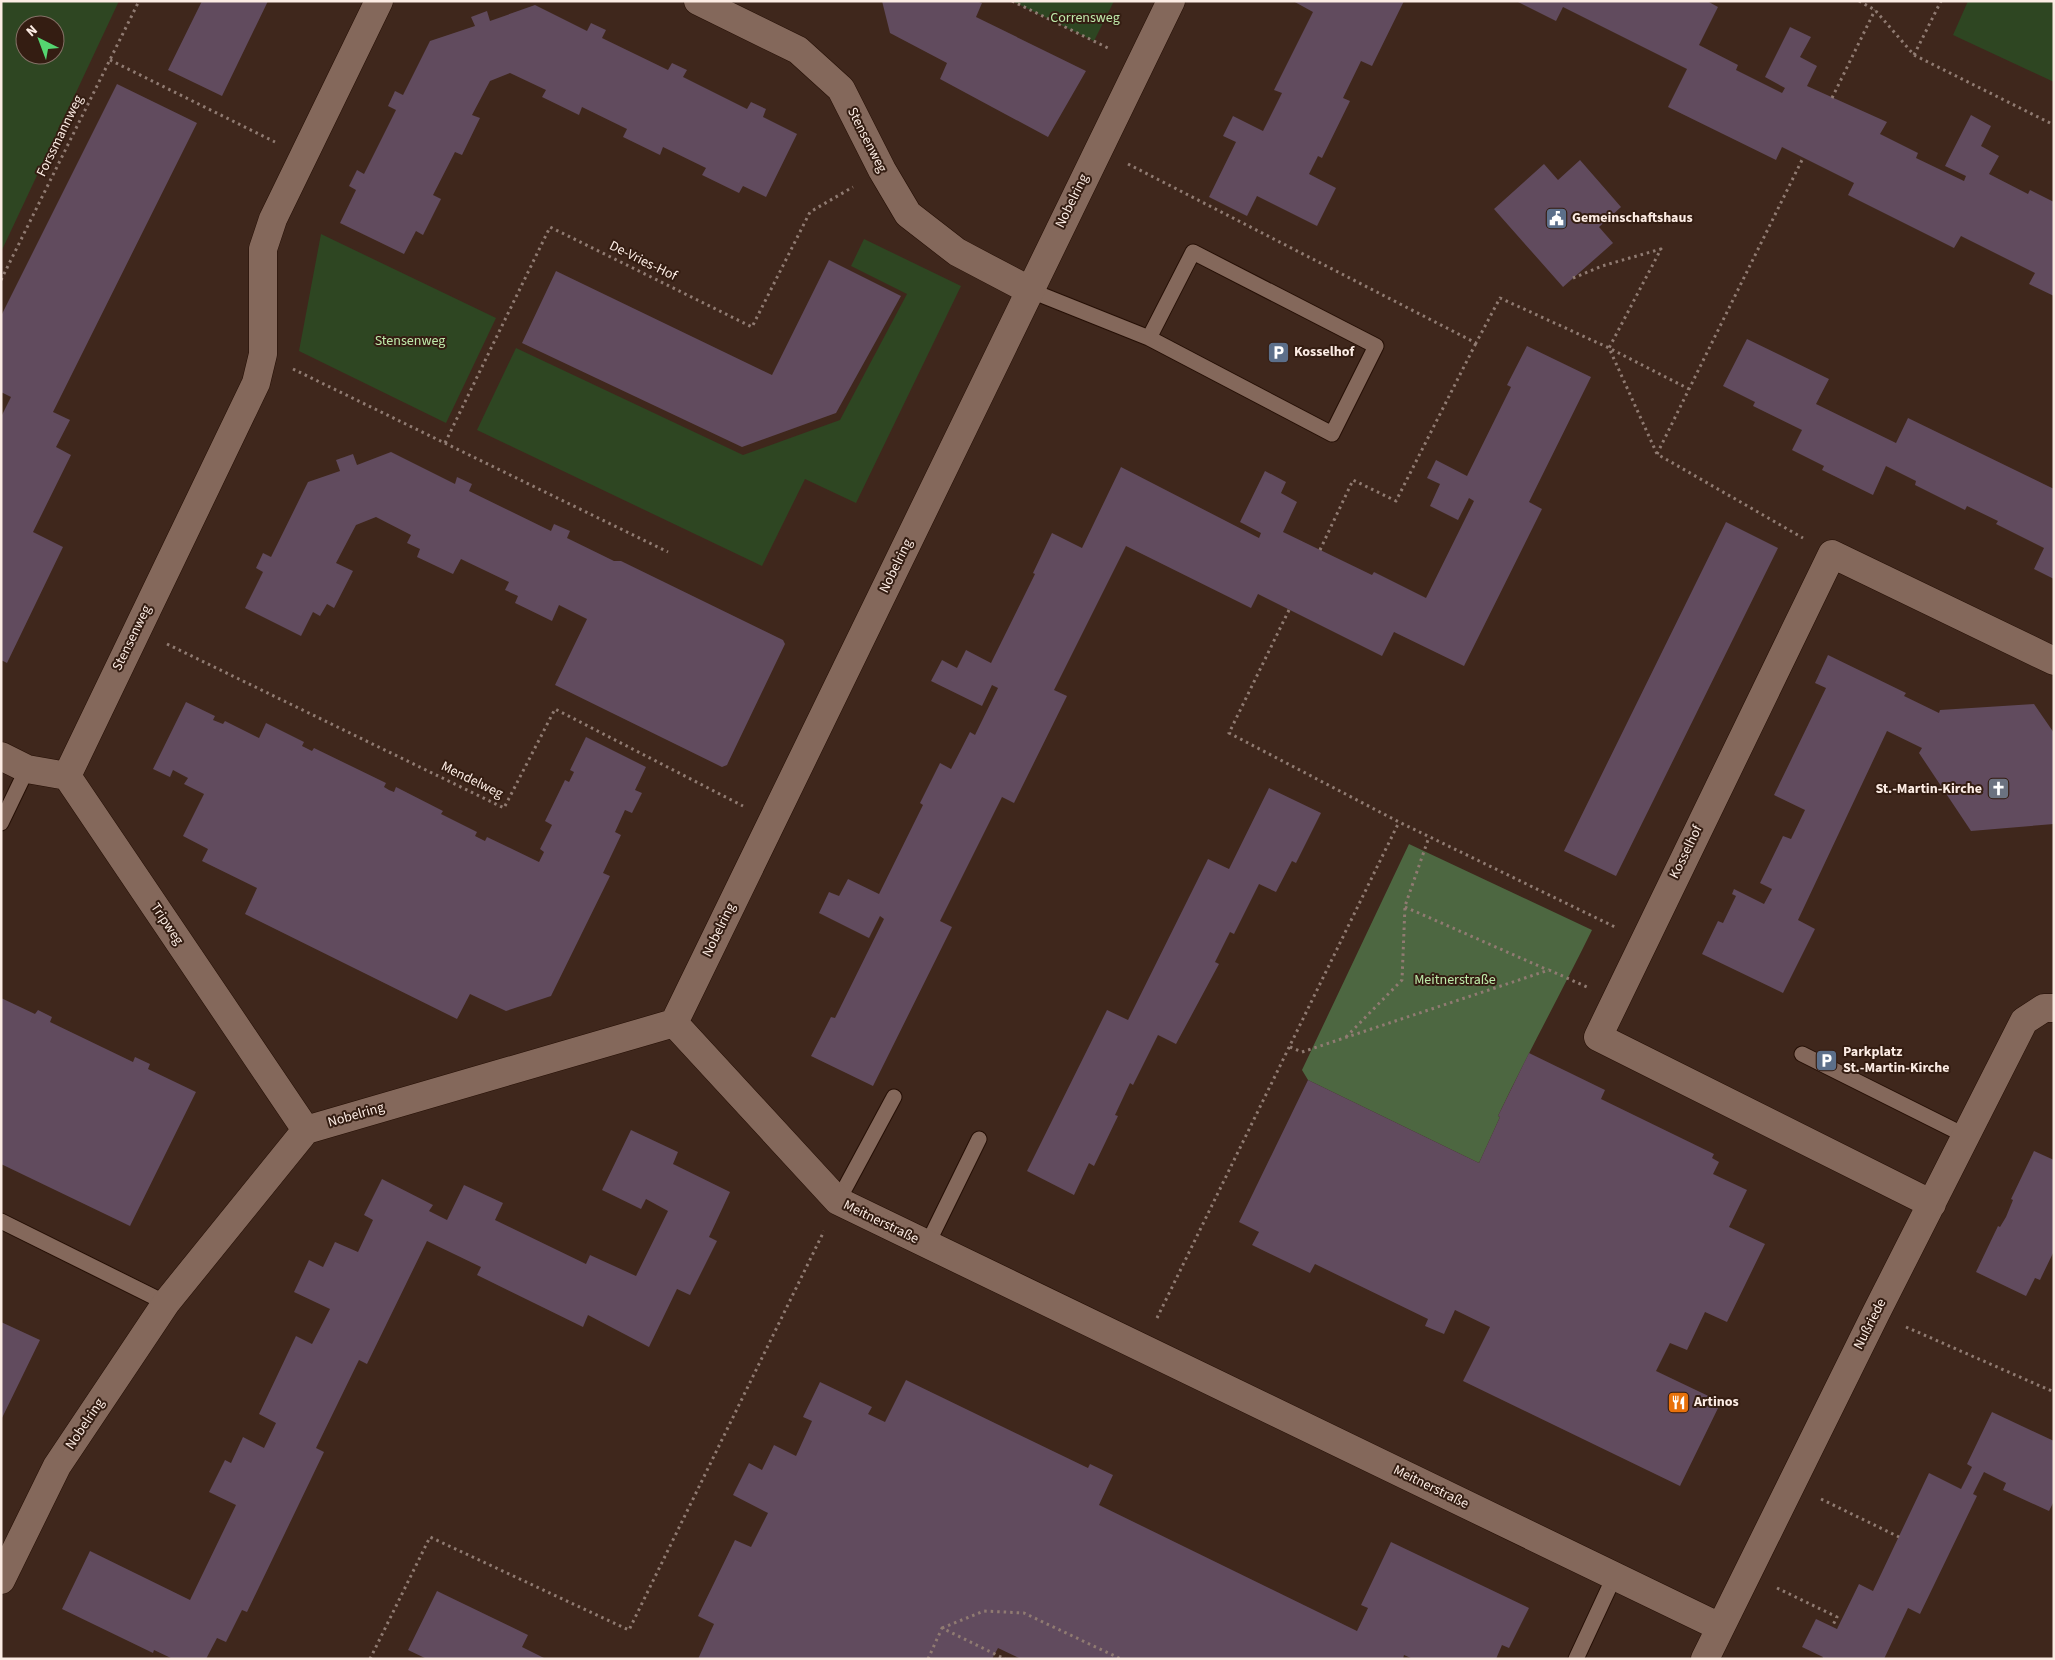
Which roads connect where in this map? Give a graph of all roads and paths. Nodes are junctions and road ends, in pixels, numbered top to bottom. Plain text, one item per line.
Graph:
1 (138, 1) edge
2 (379, 1) edge
3 (698, 1) edge
4 (1012, 1) edge
5 (1171, 1) edge
6 (1859, 1) edge
7 (1941, 1) edge
8 (1875, 10) junction
9 (1914, 55) junction
10 (110, 60) junction
11 (1140, 64) junction
12 (1832, 98) dead end
13 (2054, 125) edge
14 (1098, 149) junction
15 (304, 156) junction
16 (1803, 158) dead end
17 (882, 170) junction
18 (1573, 278) dead end
19 (1, 280) edge
20 (1029, 290) junction
21 (1149, 338) junction
22 (1476, 343) junction
23 (1609, 348) junction
24 (262, 354) junction
25 (1689, 389) junction
26 (445, 444) junction
27 (1657, 454) junction
28 (1320, 550) dead end
29 (668, 552) dead end
30 (1832, 554) junction
31 (1289, 610) dead end
32 (137, 629) junction
33 (2054, 661) edge
34 (1, 756) edge
35 (27, 769) junction
36 (67, 776) junction
37 (772, 821) junction
38 (1399, 822) junction
39 (1, 823) edge
40 (1429, 837) junction
41 (1405, 906) junction
42 (1643, 940) junction
43 (1549, 970) junction
44 (1568, 978) dead end
45 (2054, 1008) edge
46 (674, 1023) junction
47 (1345, 1038) junction
48 (1290, 1047) junction
49 (1802, 1054) dead end
50 (894, 1098) dead end
51 (306, 1130) junction
52 (1966, 1136) junction
53 (978, 1139) dead end
54 (838, 1201) junction
55 (1932, 1204) junction
56 (1, 1222) edge
57 (927, 1245) junction
58 (166, 1303) junction
59 (1876, 1313) junction
60 (1142, 1349) junction
61 (2054, 1392) edge
62 (1790, 1485) junction
63 (1899, 1537) dead end
64 (1747, 1574) junction
65 (1615, 1575) junction
66 (1, 1580) edge
67 (1720, 1627) junction
68 (1832, 1627) dead end
69 (942, 1628) junction
70 (370, 1659) edge
71 (928, 1659) edge
72 (1005, 1659) edge
73 (1121, 1659) edge
74 (1576, 1659) edge
75 (1705, 1659) edge

1 - 10 path, Forssmannweg
2 - 15 street, Stensenweg
3 - 17 street, Stensenweg
4 - 11 path
5 - 11 street, Nobelring
6 - 8 path
7 - 9 path
8 - 9 path
8 - 12 path
9 - 13 path
10 - 15 path
10 - 19 path, Forssmannweg
11 - 14 street, Nobelring
14 - 20 street, Nobelring
14 - 22 path
15 - 24 street, Stensenweg
16 - 25 path
17 - 20 street, Stensenweg
17 - 26 path, De-Vries-Hof
18 - 23 path
20 - 21 lane
20 - 37 street, Nobelring
21 - 21 lane
22 - 23 path
22 - 28 path
23 - 25 path
23 - 27 path
24 - 26 path
24 - 32 street, Stensenweg
25 - 27 path
26 - 29 path
27 - 30 path
30 - 33 street
30 - 42 street, Kosselhof
31 - 38 path
32 - 36 street, Stensenweg
32 - 37 path, Mendelweg
34 - 35 street
35 - 36 street
35 - 39 lane
36 - 51 street, Tripweg
37 - 46 street, Nobelring
38 - 40 path
38 - 48 path
40 - 41 path
40 - 42 path
41 - 43 path
41 - 47 path
42 - 55 street, Kosselhof
43 - 44 path
43 - 47 path
45 - 52 street, Nußriede
46 - 51 street, Nobelring
46 - 54 street, Meitnerstraße
47 - 48 path
48 - 60 path
49 - 52 lane
50 - 54 lane
51 - 58 street, Nobelring
52 - 55 street, Nußriede
53 - 57 lane
54 - 57 street, Meitnerstraße
54 - 70 path
55 - 59 street, Nußriede
56 - 58 lane
57 - 60 street, Meitnerstraße
58 - 66 street, Nobelring
59 - 61 path
59 - 62 street, Nußriede
60 - 65 street, Meitnerstraße
62 - 63 path
62 - 64 street, Nußriede
64 - 67 street, Nußriede
64 - 68 path
65 - 67 street, Meitnerstraße
65 - 74 lane
67 - 75 street, Nußriede
69 - 71 path
69 - 72 path
69 - 73 path

